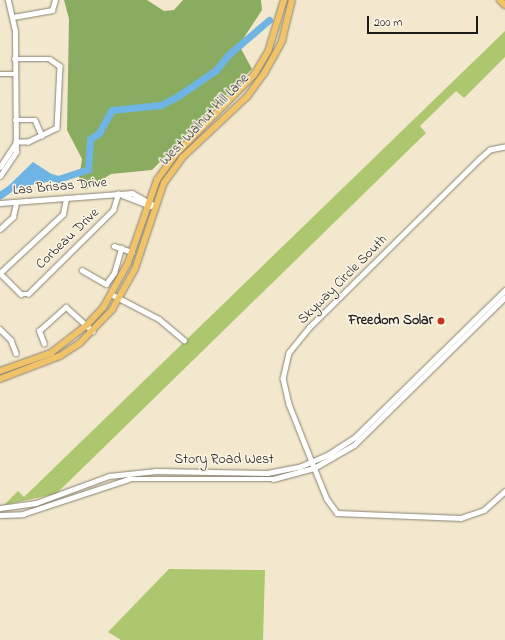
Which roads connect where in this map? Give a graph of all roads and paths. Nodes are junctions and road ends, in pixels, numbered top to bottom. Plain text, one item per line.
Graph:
1 (8, 0) edge
2 (55, 0) edge
3 (284, 0) edge
4 (292, 0) edge
5 (500, 0) edge
6 (505, 5) edge
7 (13, 17) junction
8 (276, 28) junction
9 (284, 31) junction
10 (273, 37) junction
11 (282, 41) junction
12 (14, 58) junction
13 (0, 74) edge
14 (14, 74) junction
15 (15, 120) junction
16 (42, 136) junction
17 (16, 142) junction
18 (505, 147) edge
19 (0, 167) edge
20 (0, 176) edge
21 (120, 194) junction
22 (66, 198) junction
23 (148, 199) junction
24 (1, 203) edge
25 (16, 204) junction
26 (146, 206) junction
27 (154, 206) junction
28 (0, 229) edge
29 (114, 246) dead end
30 (121, 248) junction
31 (132, 252) junction
32 (82, 270) dead end
33 (0, 273) edge
34 (505, 290) edge
35 (112, 295) junction
36 (505, 297) edge
37 (120, 298) junction
38 (87, 325) junction
39 (0, 329) edge
40 (93, 331) junction
41 (184, 340) dead end
42 (44, 344) dead end
43 (16, 353) dead end
44 (47, 355) junction
45 (0, 371) edge
46 (24, 372) junction
47 (0, 379) edge
48 (407, 386) junction
49 (413, 388) junction
50 (380, 412) junction
51 (385, 417) junction
52 (312, 462) junction
53 (314, 468) junction
54 (505, 491) edge
55 (36, 503) junction
56 (0, 508) edge
57 (38, 510) junction
58 (0, 514) edge

1 - 7 street
2 - 7 street
3 - 8 main road, West Walnut Hill Lane
4 - 9 main road, West Walnut Hill Lane
5 - 6 main road
7 - 12 street
8 - 9 main road
8 - 10 main road, West Walnut Hill Lane
9 - 11 main road, West Walnut Hill Lane
10 - 11 main road
10 - 23 main road, West Walnut Hill Lane
11 - 27 main road, West Walnut Hill Lane
12 - 14 street
12 - 16 street
13 - 14 street
14 - 15 street
15 - 16 street
15 - 17 street
16 - 17 street
17 - 19 street
17 - 20 street
18 - 52 street, Skyway Circle South
21 - 22 street, Las Brisas Drive
21 - 23 street, Las Brisas Drive
21 - 26 street, Las Brisas Drive
21 - 33 street, Corbeau Drive
22 - 25 street, Las Brisas Drive
22 - 33 street
23 - 26 main road, West Walnut Hill Lane
23 - 27 street
24 - 25 street, Las Brisas Drive
25 - 28 street
26 - 27 street, Las Brisas Drive
26 - 31 main road, West Walnut Hill Lane
27 - 37 main road, West Walnut Hill Lane
29 - 30 street
30 - 31 street
30 - 32 street
31 - 35 main road, West Walnut Hill Lane
34 - 48 street, Story Road West
35 - 37 street
35 - 38 main road, West Walnut Hill Lane
36 - 49 street, Story Road West
37 - 40 main road, West Walnut Hill Lane
37 - 41 street
38 - 40 street
38 - 42 street
38 - 44 main road, West Walnut Hill Lane
39 - 43 street
40 - 46 main road, West Walnut Hill Lane
44 - 45 main road, West Walnut Hill Lane
44 - 46 main road
46 - 47 main road, West Walnut Hill Lane
48 - 49 street
48 - 50 street, Story Road West
49 - 51 street, Story Road West
50 - 51 street
50 - 52 street, Story Road West
51 - 53 street, Story Road West
52 - 53 street, Skyway Circle South
52 - 55 street, Story Road West
53 - 54 street, Skyway Circle South
53 - 57 street, Story Road West
55 - 56 street, Story Road West
55 - 57 street
57 - 58 street, Story Road West

